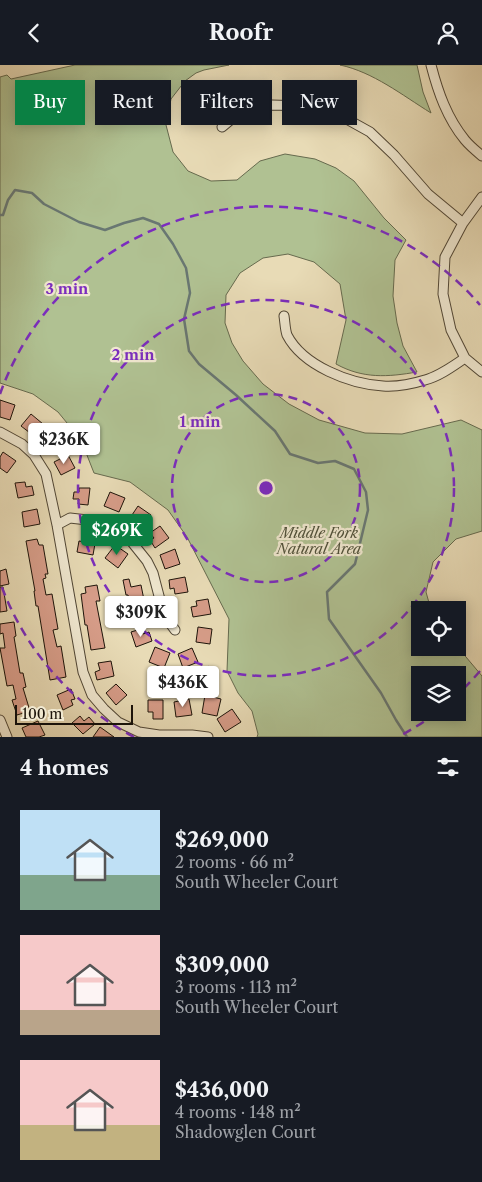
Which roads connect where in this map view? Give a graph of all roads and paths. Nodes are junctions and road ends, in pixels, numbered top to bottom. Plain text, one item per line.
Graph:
1 (431, 65) edge
2 (222, 127) dead end
3 (482, 157) edge
4 (482, 197) edge
5 (463, 223) junction
6 (284, 316) dead end
7 (466, 358) junction
8 (482, 372) edge
9 (0, 432) edge
10 (57, 525) junction
11 (174, 630) dead end
12 (0, 720) edge
13 (7, 737) edge
14 (208, 737) edge

1 - 3 street
2 - 5 street
4 - 5 street
5 - 7 street
6 - 7 street
7 - 8 street
9 - 10 street
10 - 11 street
10 - 14 street
12 - 13 street

